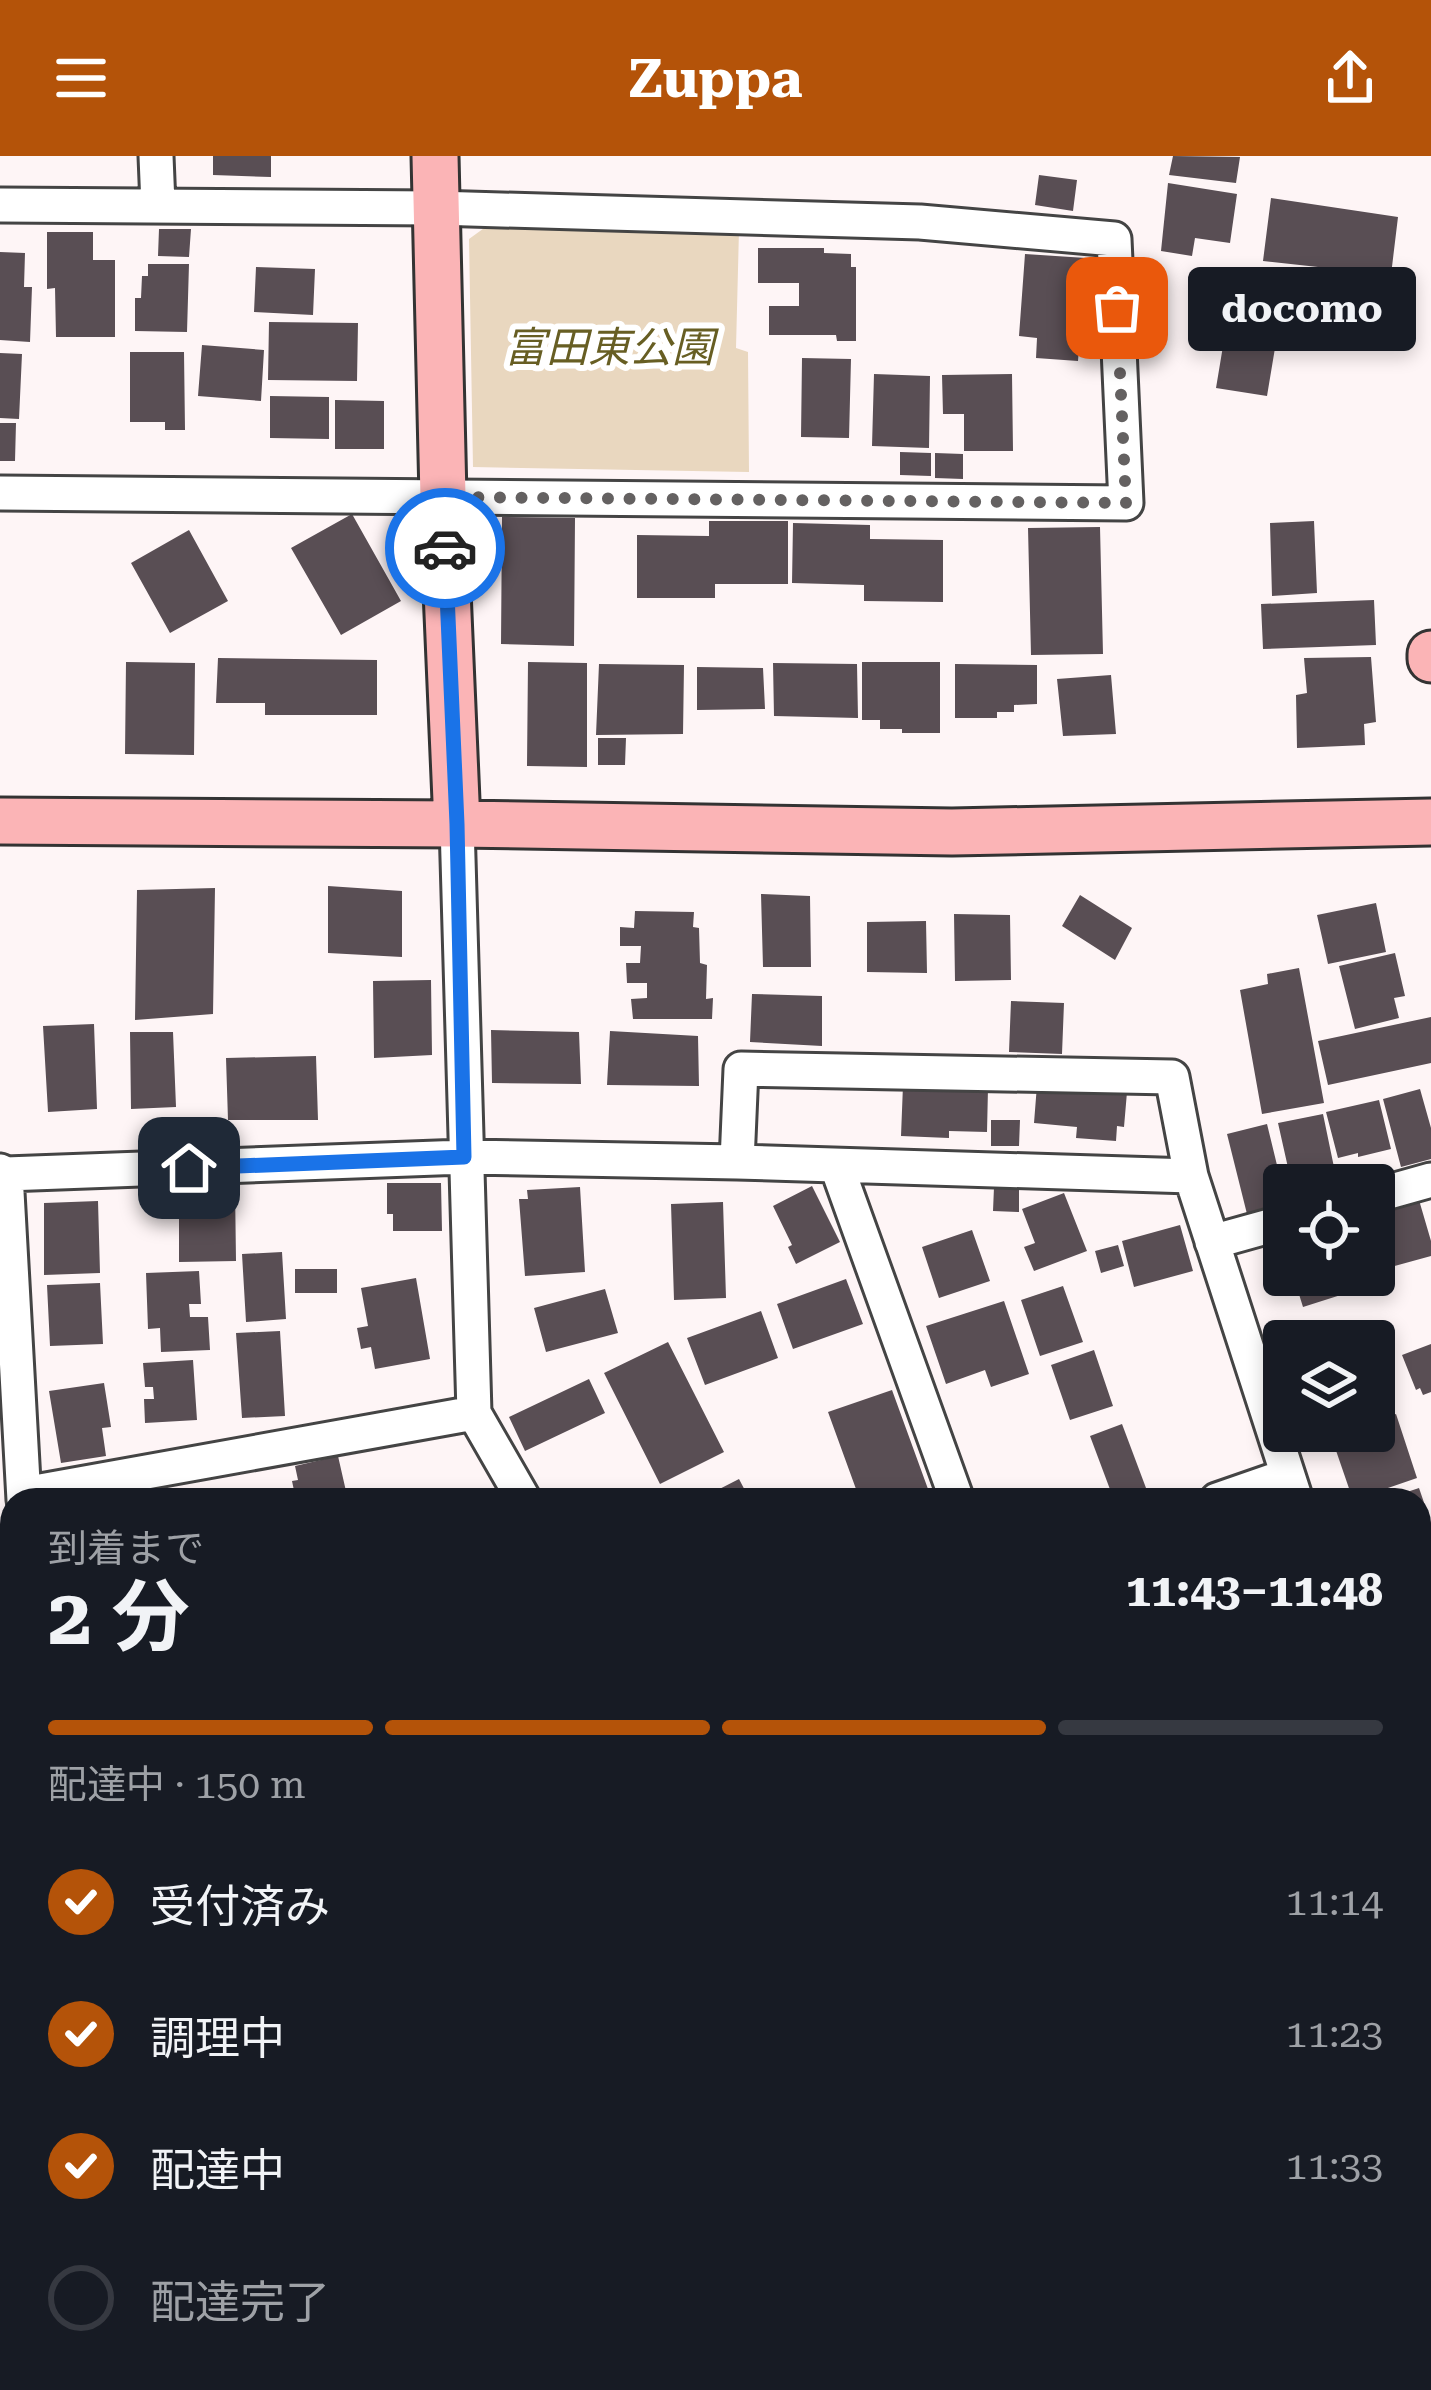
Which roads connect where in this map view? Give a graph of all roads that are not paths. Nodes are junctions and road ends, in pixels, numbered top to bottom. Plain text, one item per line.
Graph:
1 (157, 156) edge
2 (435, 156) edge
3 (158, 205) junction
4 (0, 206) edge
5 (436, 208) junction
6 (0, 493) edge
7 (443, 497) junction
8 (0, 821) edge
9 (1431, 823) edge
10 (457, 824) junction
11 (464, 1157) junction
12 (737, 1162) junction
13 (837, 1167) junction
14 (3, 1173) edge
15 (1191, 1176) junction
16 (1431, 1180) edge
17 (1395, 1190) edge
18 (1263, 1228) edge
19 (1212, 1242) junction
20 (474, 1414) junction
21 (23, 1488) edge
22 (73, 1488) edge
23 (517, 1488) edge
24 (953, 1488) edge
25 (1291, 1488) edge

1 - 3 street
2 - 5 street
3 - 4 street
3 - 5 street
5 - 7 street
5 - 7 street
6 - 7 street
7 - 10 street
8 - 10 street
9 - 10 street
10 - 11 street
11 - 12 street
11 - 14 street
11 - 20 street
12 - 13 street
12 - 15 street
13 - 15 street
13 - 24 street
14 - 21 street
15 - 19 street
16 - 17 street
18 - 19 street
19 - 25 street
20 - 22 street
20 - 23 street

